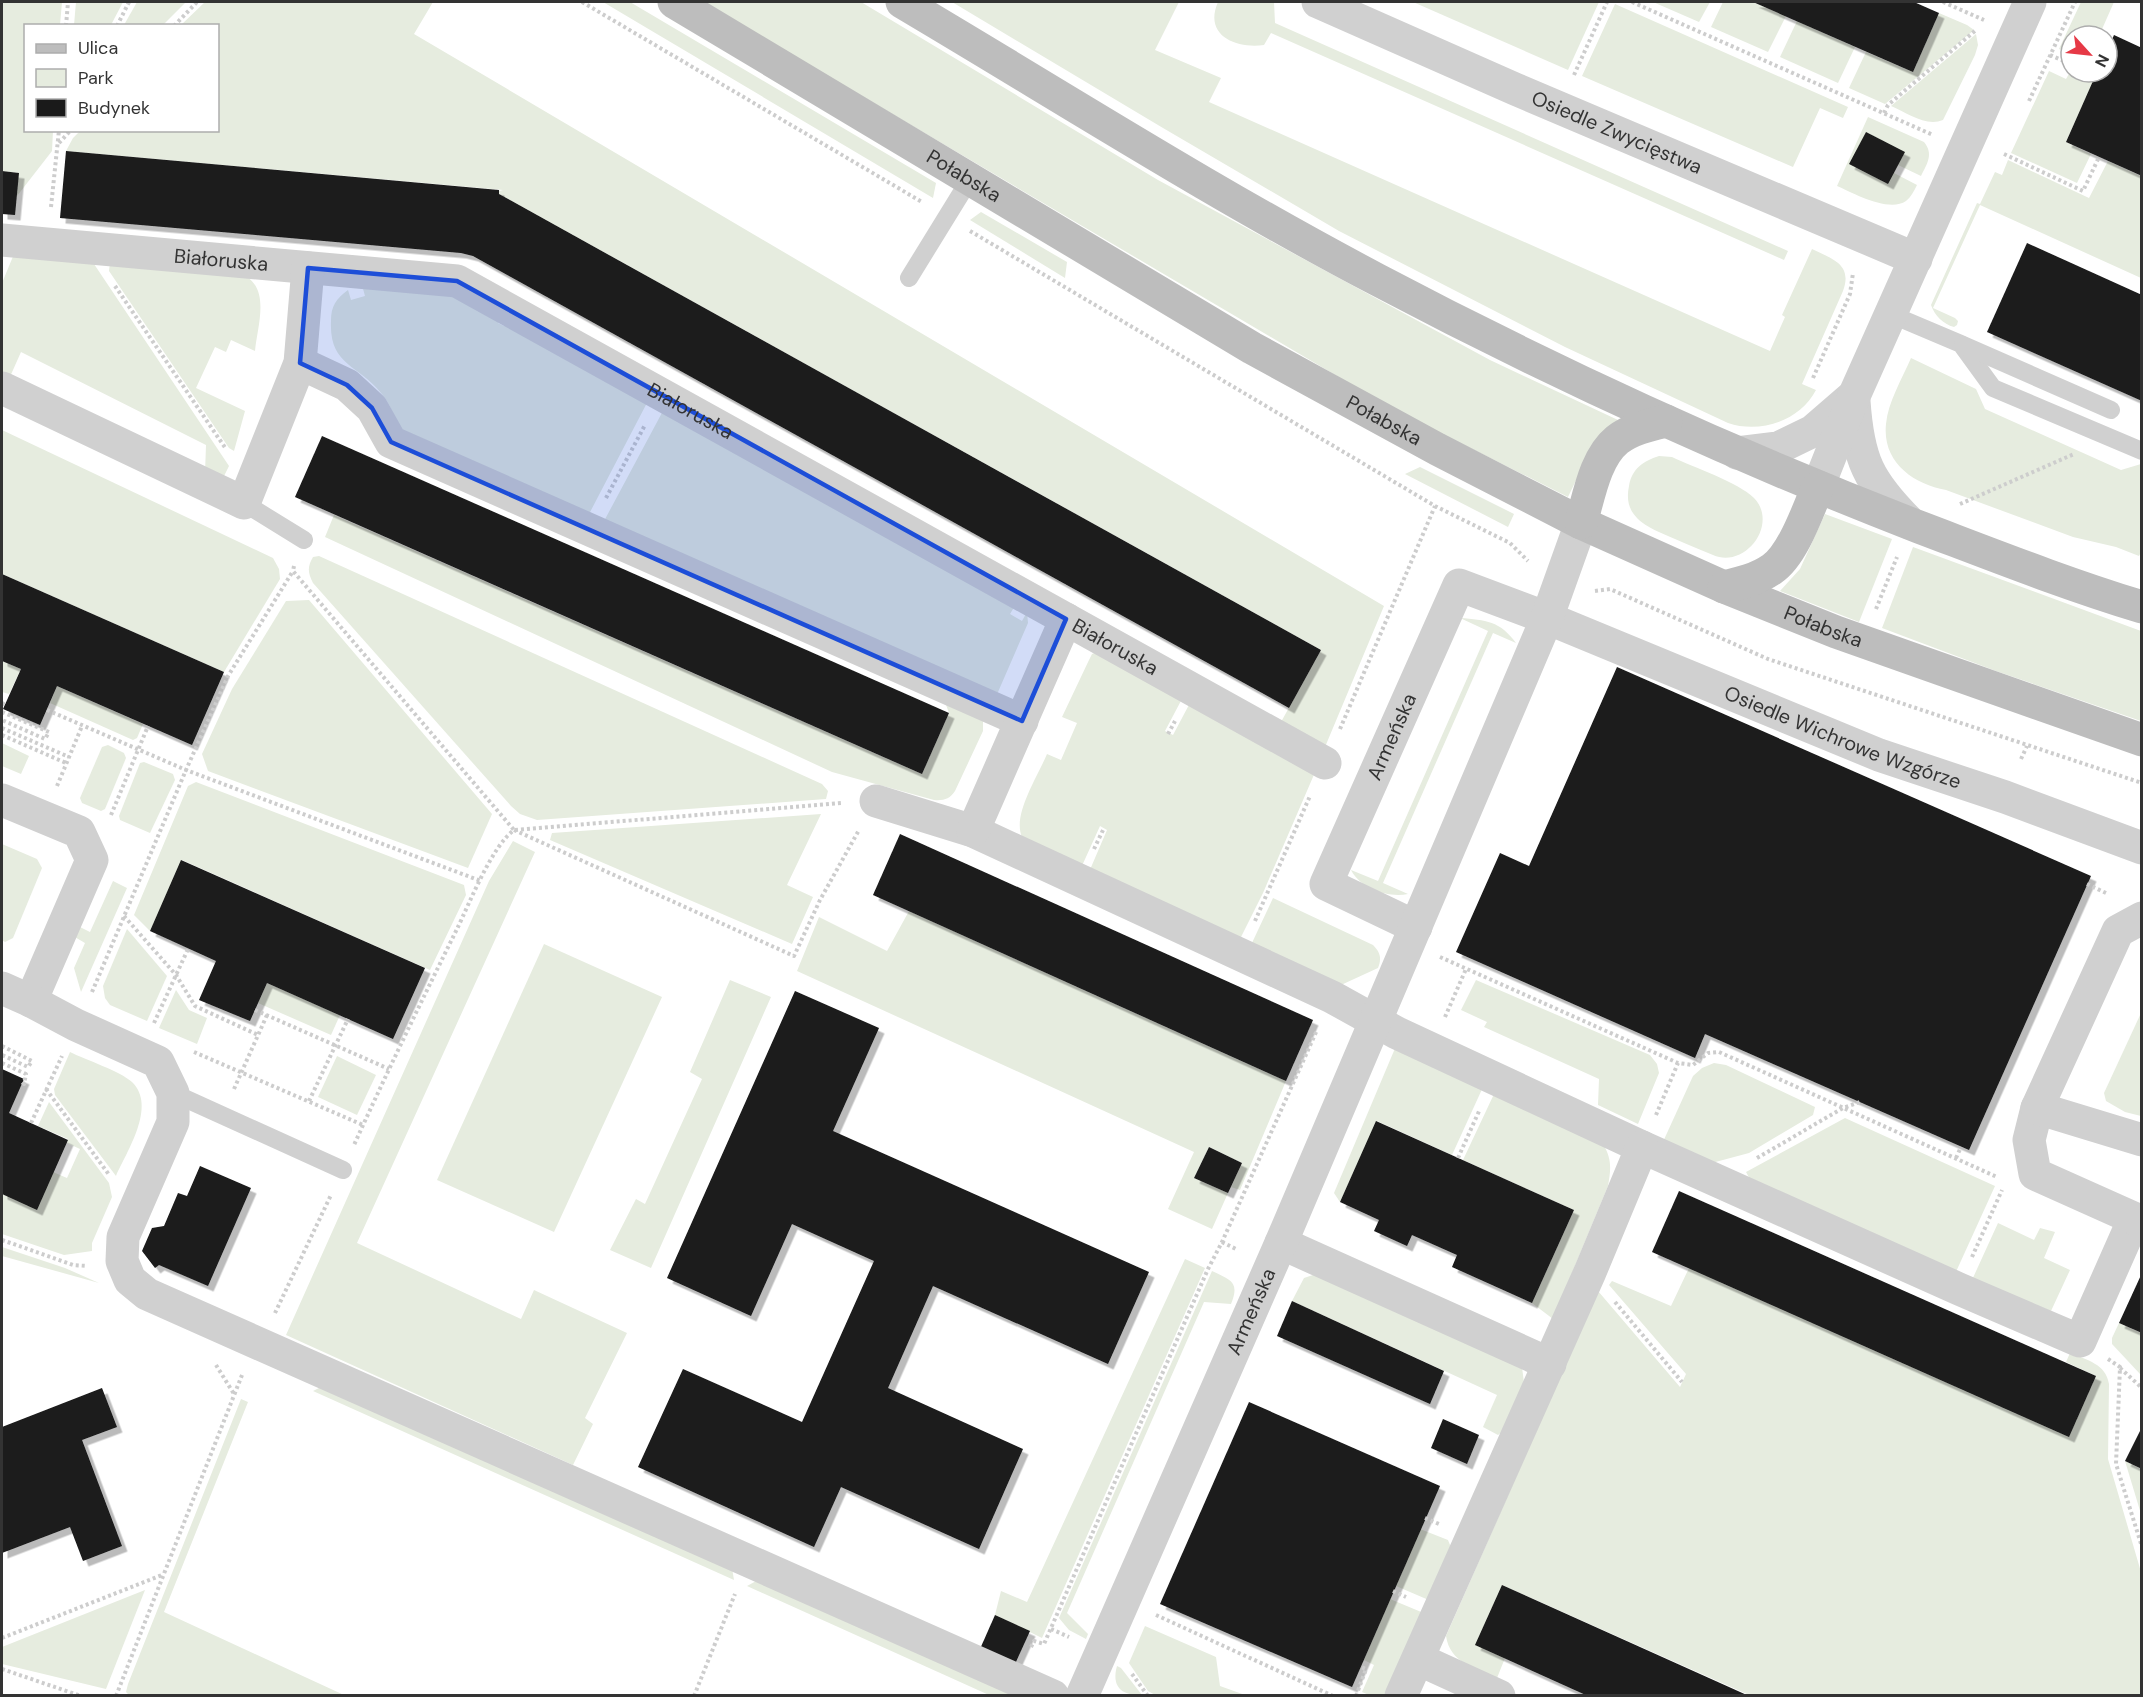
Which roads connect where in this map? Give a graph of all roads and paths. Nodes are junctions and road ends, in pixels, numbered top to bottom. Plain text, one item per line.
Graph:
1 (68, 2) edge
2 (129, 2) edge
3 (197, 2) edge
4 (582, 2) edge
5 (674, 2) edge
6 (902, 2) edge
7 (1318, 2) edge
8 (1607, 2) edge
9 (1632, 2) edge
10 (1943, 2) edge
11 (2030, 2) edge
12 (1988, 21) dead end
13 (66, 24) edge
14 (118, 24) edge
15 (176, 24) edge
16 (1975, 32) dead end
17 (2050, 55) dead end
18 (2059, 59) edge
19 (1572, 79) dead end
20 (1884, 113) junction
21 (60, 132) edge
22 (69, 132) edge
23 (1934, 135) dead end
24 (58, 144) junction
25 (2004, 154) dead end
26 (2099, 157) dead end
27 (970, 179) junction
28 (946, 216) junction
29 (2, 240) edge
30 (47, 244) junction
31 (90, 248) junction
32 (1916, 259) junction
33 (1855, 266) dead end
34 (308, 268) junction
35 (909, 278) dead end
36 (1890, 314) junction
37 (1961, 344) junction
38 (300, 363) junction
39 (1813, 378) dead end
40 (2, 388) edge
41 (661, 394) junction
42 (1854, 396) junction
43 (2111, 410) dead end
44 (1666, 421) junction
45 (2103, 434) junction
46 (2142, 451) edge
47 (1737, 453) junction
48 (1818, 487) junction
49 (248, 495) junction
50 (1435, 506) junction
51 (1954, 507) dead end
52 (1581, 523) junction
53 (589, 531) junction
54 (1905, 536) junction
55 (304, 540) joint
56 (1530, 563) dead end
57 (292, 571) junction
58 (1724, 587) junction
59 (1589, 592) dead end
60 (2142, 607) edge
61 (1875, 612) dead end
62 (1547, 618) junction
63 (1066, 619) junction
64 (47, 710) dead end
65 (2, 712) edge
66 (2, 720) edge
67 (1022, 721) junction
68 (82, 726) junction
69 (148, 726) dead end
70 (2, 728) edge
71 (2, 735) edge
72 (2142, 740) edge
73 (2027, 746) junction
74 (138, 750) junction
75 (69, 757) junction
76 (2021, 759) dead end
77 (66, 763) junction
78 (1325, 763) junction
79 (186, 770) junction
80 (2142, 783) edge
81 (2, 800) edge
82 (876, 801) junction
83 (44, 818) junction
84 (108, 821) dead end
85 (514, 830) junction
86 (973, 831) junction
87 (2142, 848) edge
88 (481, 881) junction
89 (124, 916) junction
90 (2142, 918) edge
91 (1416, 927) junction
92 (188, 949) dead end
93 (1239, 954) junction
94 (1437, 955) dead end
95 (1466, 969) junction
96 (176, 975) junction
97 (2, 988) edge
98 (1332, 997) junction
99 (31, 1000) junction
100 (92, 1000) dead end
101 (255, 1010) dead end
102 (267, 1015) junction
103 (348, 1019) dead end
104 (1444, 1019) dead end
105 (1376, 1021) junction
106 (149, 1032) dead end
107 (258, 1035) junction
108 (2, 1046) edge
109 (335, 1046) junction
110 (190, 1050) dead end
111 (64, 1051) dead end
112 (2, 1055) edge
113 (2, 1063) edge
114 (1678, 1063) junction
115 (389, 1069) junction
116 (242, 1072) junction
117 (1494, 1078) junction
118 (22, 1082) dead end
119 (46, 1089) junction
120 (309, 1101) junction
121 (1860, 1102) dead end
122 (173, 1108) junction
123 (1843, 1108) junction
124 (2037, 1108) junction
125 (223, 1116) junction
126 (31, 1123) dead end
127 (363, 1125) junction
128 (2142, 1140) edge
129 (1642, 1147) junction
130 (1961, 1147) dead end
131 (1458, 1158) dead end
132 (1956, 1158) junction
133 (343, 1170) junction
134 (114, 1181) dead end
135 (1717, 1181) junction
136 (2138, 1220) edge
137 (2, 1240) edge
138 (1222, 1242) junction
139 (1281, 1243) junction
140 (1240, 1251) dead end
141 (91, 1267) dead end
142 (1590, 1272) junction
143 (1959, 1289) junction
144 (2080, 1341) junction
145 (260, 1344) junction
146 (1541, 1360) junction
147 (215, 1364) dead end
148 (2120, 1367) junction
149 (1682, 1382) dead end
150 (2142, 1388) edge
151 (235, 1394) junction
152 (2142, 1547) edge
153 (749, 1559) junction
154 (163, 1574) junction
155 (1146, 1610) dead end
156 (2, 1638) edge
157 (1419, 1659) junction
158 (1361, 1667) dead end
159 (2, 1669) edge
160 (1129, 1670) dead end
161 (1016, 1680) junction
162 (81, 1695) edge
163 (116, 1695) edge
164 (694, 1695) edge
165 (1053, 1695) edge
166 (1082, 1695) edge
167 (1148, 1695) edge
168 (1333, 1695) edge
169 (1356, 1695) edge
170 (1401, 1695) edge
171 (1499, 1695) edge

1 - 13 path
2 - 14 path
3 - 15 path
4 - 28 path
5 - 27 street, Połabska
6 - 44 street
7 - 32 street, Osiedle Zwycięstwa
8 - 19 path
9 - 20 path
10 - 12 path
11 - 32 street
16 - 20 path
17 - 18 path
20 - 23 path
21 - 24 path
22 - 24 path
24 - 30 path
25 - 26 path
27 - 28 lane
27 - 52 street, Połabska
28 - 35 lane
28 - 50 path
29 - 30 street, Białoruska
30 - 31 street, Białoruska
31 - 34 street, Białoruska
31 - 49 path
32 - 36 street
33 - 39 path
34 - 38 street
34 - 41 street, Białoruska
36 - 37 lane
36 - 42 street
37 - 43 lane
37 - 45 lane
38 - 49 street
38 - 53 street
40 - 49 street
41 - 53 path
41 - 63 street, Białoruska
42 - 47 street
42 - 48 street
42 - 54 street
44 - 47 street
44 - 52 street
45 - 46 lane
45 - 51 path
47 - 48 street
48 - 54 street
48 - 58 street
49 - 55 lane
50 - 56 path
50 - 78 path
52 - 58 street, Połabska
52 - 62 street, Armeńska
53 - 67 street
54 - 60 street
54 - 61 path
55 - 57 path
57 - 79 path
57 - 85 path
58 - 72 street, Połabska
59 - 73 path
62 - 87 street, Osiedle Wichrowe Wzgórze
62 - 91 street, Armeńska
62 - 91 street, Armeńska
63 - 67 street
63 - 78 street, Białoruska
64 - 68 path
65 - 66 path
67 - 86 street
68 - 74 path
68 - 75 path
69 - 74 path
70 - 75 path
71 - 77 path
73 - 76 path
73 - 80 path
74 - 79 path
74 - 84 path
75 - 77 path
77 - 83 path
78 - 93 path
79 - 88 path
79 - 89 path
81 - 83 street
82 - 85 path
82 - 85 path
82 - 86 street
83 - 99 street
85 - 88 path
86 - 93 street
88 - 115 path
89 - 96 path
89 - 100 path
90 - 124 street
91 - 105 street, Armeńska
92 - 96 path
93 - 98 street
94 - 95 path
95 - 104 path
95 - 114 path
96 - 106 path
96 - 107 path
97 - 99 street
98 - 105 street
98 - 138 path
99 - 122 street
101 - 102 path
102 - 107 path
102 - 109 path
103 - 109 path
105 - 117 street
105 - 139 street, Armeńska
107 - 116 path
108 - 112 path
109 - 115 path
109 - 120 path
110 - 116 path
111 - 119 path
113 - 118 path
114 - 123 path
114 - 129 path
115 - 127 path
116 - 120 path
116 - 125 path
117 - 129 street
117 - 131 path
119 - 126 path
119 - 134 path
120 - 127 path
121 - 123 path
122 - 125 lane
122 - 145 street
123 - 132 path
123 - 135 path
124 - 128 street
124 - 136 street
125 - 133 lane
127 - 133 path
129 - 135 street
129 - 142 street
130 - 132 path
132 - 143 path
133 - 145 path
135 - 143 street
136 - 144 street
137 - 141 path
138 - 140 path
138 - 161 path
139 - 146 street
139 - 166 street, Armeńska
142 - 146 street
142 - 149 path
143 - 144 street
144 - 148 path
145 - 151 path
145 - 153 street
146 - 157 street
147 - 151 path
148 - 150 path
148 - 152 path
151 - 154 path
153 - 161 street
153 - 164 path
154 - 156 path
154 - 163 path
155 - 168 path
157 - 170 street
157 - 171 street
158 - 169 path
159 - 162 path
160 - 167 path
161 - 165 street

